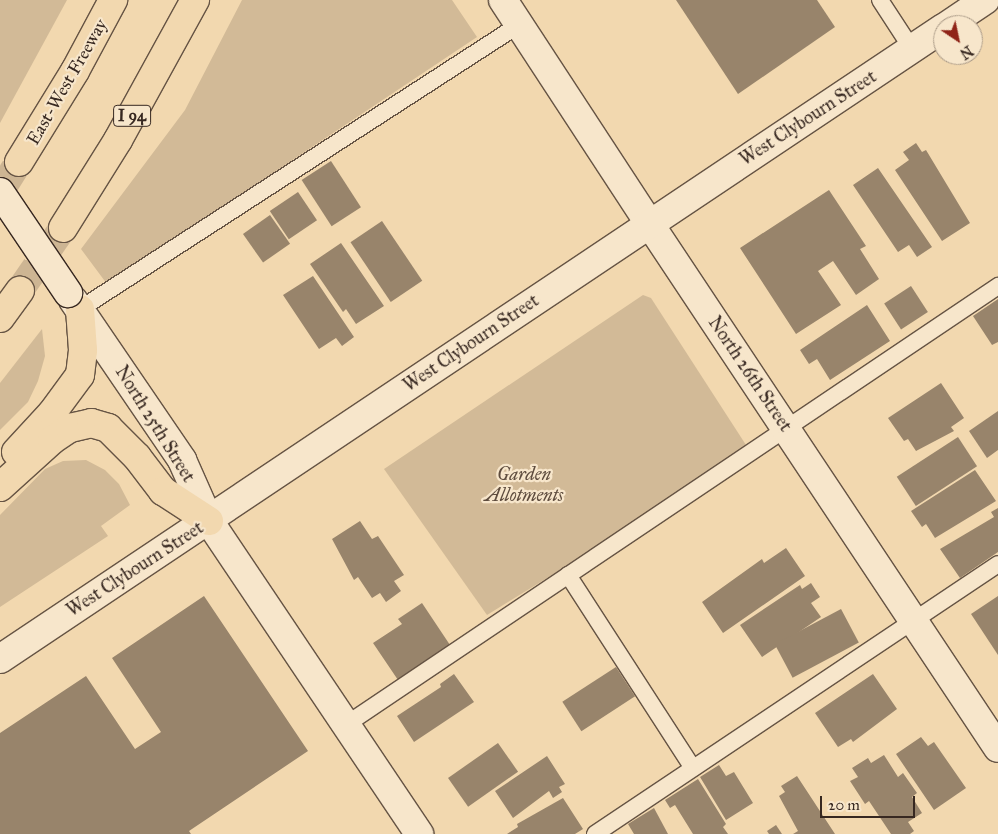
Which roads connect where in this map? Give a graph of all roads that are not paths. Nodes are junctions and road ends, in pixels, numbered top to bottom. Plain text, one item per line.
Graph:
1 (113, 0) edge
2 (194, 0) edge
3 (503, 0) edge
4 (880, 0) edge
5 (985, 0) edge
6 (963, 15) edge
7 (520, 24) junction
8 (933, 35) edge
9 (912, 50) junction
10 (19, 162) tunnel mouth
11 (0, 192) edge
12 (649, 223) junction
13 (63, 228) tunnel mouth
14 (998, 286) edge
15 (20, 290) tunnel mouth
16 (74, 301) junction
17 (0, 318) edge
18 (786, 428) junction
19 (0, 472) edge
20 (0, 487) edge
21 (209, 521) junction
22 (998, 564) edge
23 (568, 575) junction
24 (914, 621) junction
25 (0, 659) edge
26 (347, 724) junction
27 (998, 748) edge
28 (693, 768) junction
29 (416, 833) edge
30 (595, 834) edge

1 - 10 highway, East-West Freeway
2 - 13 highway, I 94
3 - 7 street, North 26th Street
4 - 9 lane
5 - 6 street
7 - 12 street, North 26th Street
7 - 16 lane
8 - 9 street, West Clybourn Street
9 - 12 street, West Clybourn Street
11 - 16 street, North 25th Street, bridge
12 - 18 street, North 26th Street
12 - 21 street, West Clybourn Street
14 - 18 lane
15 - 17 highway
16 - 19 highway
16 - 21 street, North 25th Street
18 - 23 lane
18 - 24 street, North 26th Street
20 - 21 highway
21 - 25 street, West Clybourn Street
21 - 26 street, North 25th Street
22 - 24 lane
23 - 26 lane
23 - 28 lane
24 - 27 street, North 26th Street
24 - 28 lane
26 - 29 street, North 25th Street
28 - 30 lane

